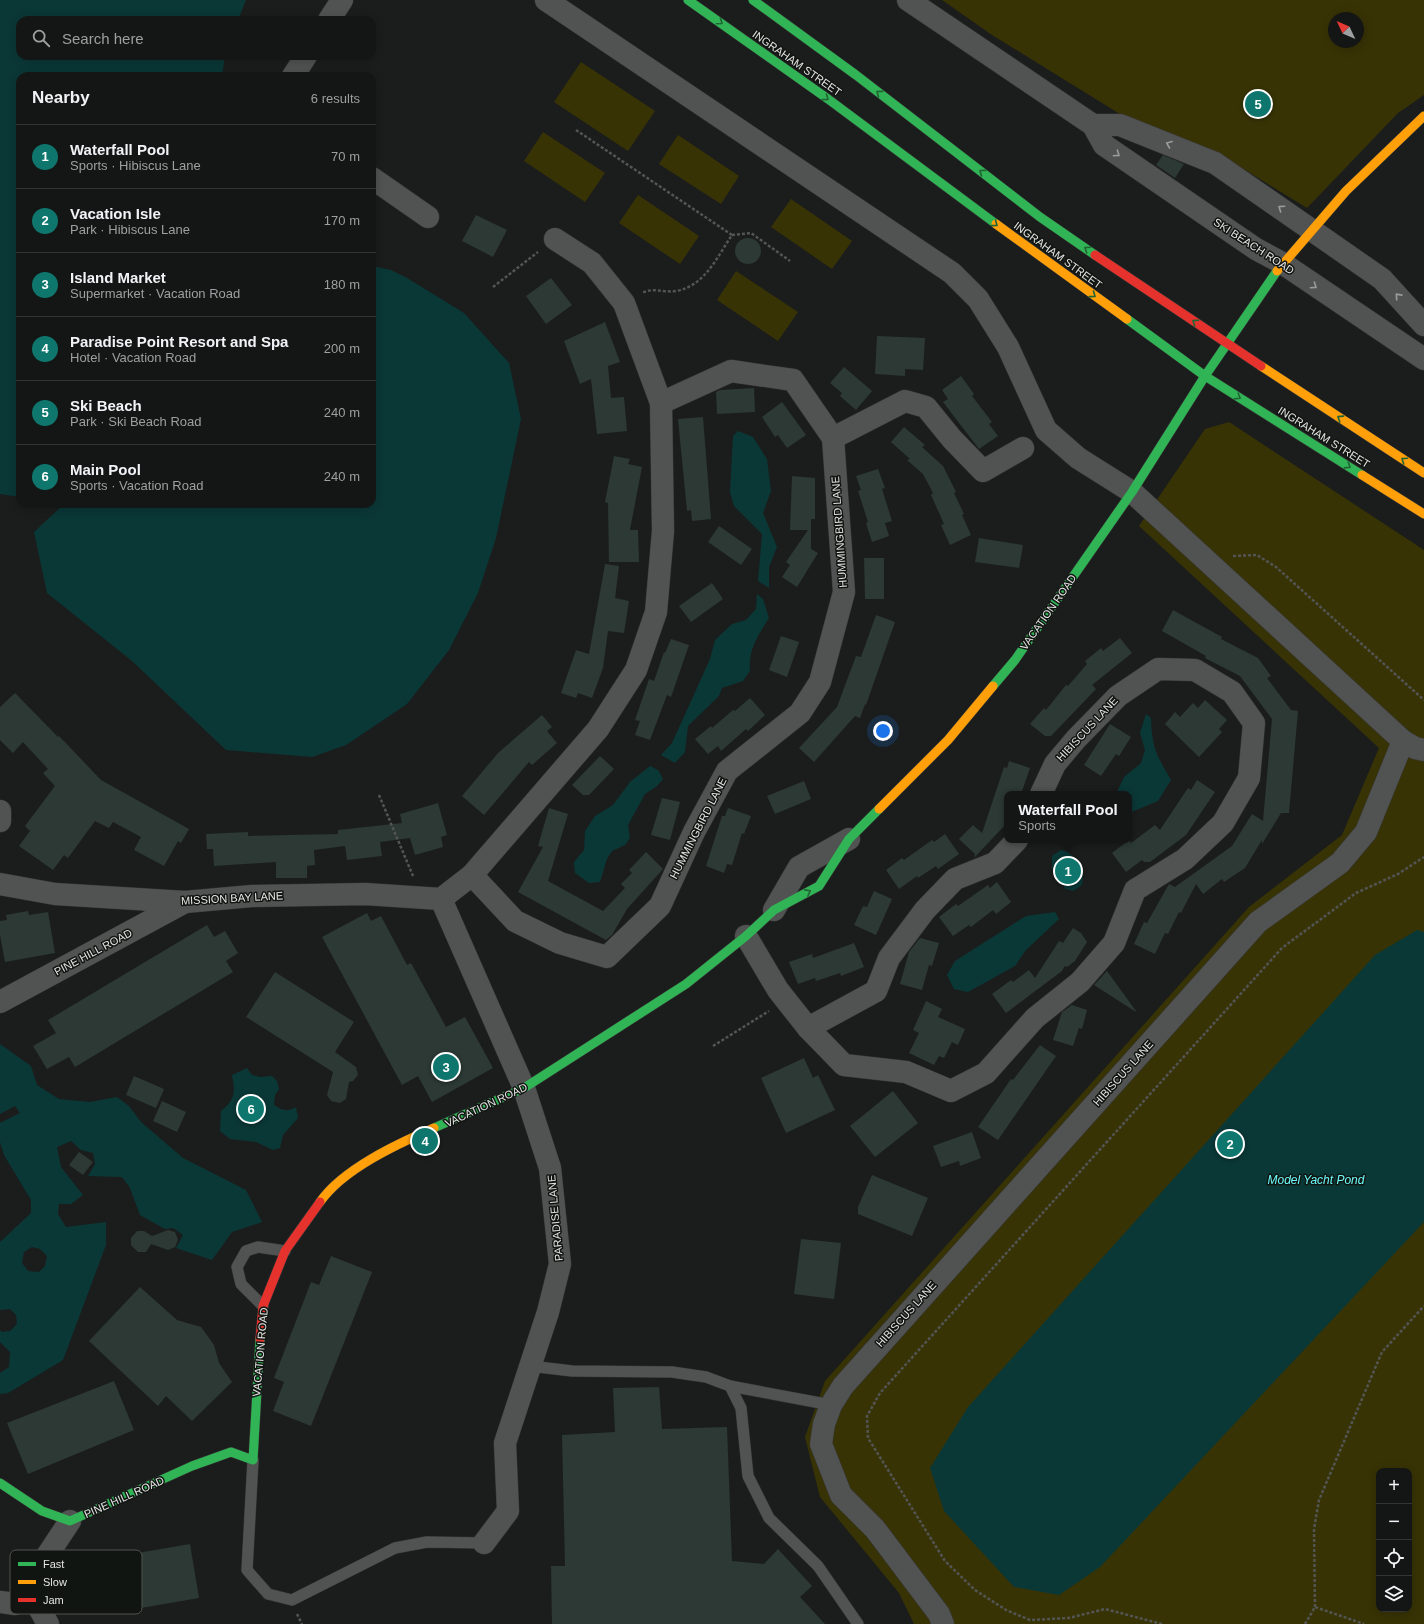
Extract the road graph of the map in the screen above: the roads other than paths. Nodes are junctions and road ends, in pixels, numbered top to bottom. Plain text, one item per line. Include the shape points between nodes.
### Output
1 (342, 0) edge
2 (546, 0) edge
3 (688, 0) edge
4 (753, 0) edge
5 (908, 0) edge
6 (332, 16) edge
7 (304, 60) edge
8 (296, 72) edge
9 (1424, 116) edge
10 (1093, 125) junction
11 (376, 181) edge
12 (428, 217) dead end
13 (1313, 230) junction
14 (555, 239) road end
15 (1282, 264) junction
16 (1424, 325) edge
17 (1227, 344) junction
18 (1424, 359) edge
19 (1205, 376) junction
20 (661, 403) junction
21 (833, 438) junction
22 (1023, 448) dead end
23 (1424, 473) edge
24 (1132, 492) junction
25 (1424, 514) edge
26 (1403, 741) junction
27 (1424, 750) edge
28 (1042, 791) edge
29 (0, 811) edge
30 (0, 821) edge
31 (848, 839) joint
32 (1014, 843) edge
33 (472, 875) junction
34 (0, 884) edge
35 (432, 898) junction
36 (185, 902) junction
37 (774, 910) joint
38 (746, 936) junction
39 (0, 1002) edge
40 (808, 1028) junction
41 (524, 1088) junction
42 (285, 1251) junction
43 (264, 1306) junction
44 (530, 1366) junction
45 (730, 1386) junction
46 (831, 1405) junction
47 (253, 1460) junction
48 (0, 1483) edge
49 (70, 1521) junction
50 (484, 1543) joint
51 (51, 1550) edge
52 (0, 1602) edge
53 (10, 1603) edge
54 (42, 1614) edge
55 (48, 1624) edge
56 (858, 1624) edge
57 (943, 1624) edge

1 - 6 street
2 - 24 street via 952,273 978,299 1008,347 1046,430 1078,458
3 -> 19 street, INGRAHAM STREET via 828,99
17 -> 4 street, INGRAHAM STREET via 1040,217
5 - 10 street
7 - 8 street
9 - 13 street via 1346,191
13 -> 10 street via 1215,163 1120,125
10 -> 15 street, SKI BEACH ROAD via 1104,145
11 - 12 street
13 - 15 street
16 -> 13 street via 1382,279
14 - 20 street via 592,263 624,303
15 - 17 street
15 -> 18 street, SKI BEACH ROAD
17 - 19 street, VACATION ROAD
23 -> 17 street, INGRAHAM STREET
19 - 24 street, VACATION ROAD
19 -> 25 street, INGRAHAM STREET
20 - 21 street via 731,372 793,380
20 - 33 street via 663,531 656,612 636,670 598,729
21 - 22 street via 905,401 926,407 952,440 982,471
21 - 33 street, HUMMINGBIRD LANE via 844,592 820,682 800,713 727,771 694,832 660,906 607,958 560,943 515,921
24 - 26 street
24 - 31 street, VACATION ROAD via 1015,660 948,740
26 - 27 street
26 - 46 street, HIBISCUS LANE via 1366,832 1340,863 1258,922 843,1386
28 - 40 street, HIBISCUS LANE via 1055,764 1076,739 1118,696 1158,669 1195,670 1232,692 1254,723 1249,778 1223,823 1185,859 1135,890 1114,943 1080,982 1035,1018 986,1073 951,1091 906,1072 844,1065
29 - 30 street
31 - 37 street, VACATION ROAD via 800,867
32 - 40 street via 995,862 955,879 925,910 889,958 876,991
33 - 35 street
34 - 36 street, MISSION BAY LANE via 55,894
35 - 36 street, MISSION BAY LANE via 365,894 260,896
35 - 41 street, PARADISE LANE
36 - 39 street, PINE HILL ROAD
37 - 38 street, VACATION ROAD
38 - 40 street, HIBISCUS LANE via 778,990
38 - 41 street, VACATION ROAD via 686,984
41 - 42 street, VACATION ROAD via 387,1150 329,1189
41 - 44 street, PARADISE LANE via 550,1168 560,1264 548,1312
42 - 43 street, VACATION ROAD
42 - 43 lane via 258,1247 246,1251 237,1267 241,1284
43 - 47 street, VACATION ROAD
44 - 45 lane via 572,1371 672,1372 706,1377
44 - 50 street, PARADISE LANE via 505,1443 508,1511
45 - 46 lane
45 - 56 lane via 741,1408 748,1476 769,1518 818,1566
46 - 57 street, HIBISCUS LANE via 824,1424 821,1444 841,1495 875,1530 939,1614
47 - 49 street, PINE HILL ROAD via 232,1452 192,1466
47 - 50 lane via 247,1570 268,1594 292,1600 395,1548 427,1542
48 - 49 street, PINE HILL ROAD via 42,1511
49 - 51 street
52 - 53 street
54 - 55 street

